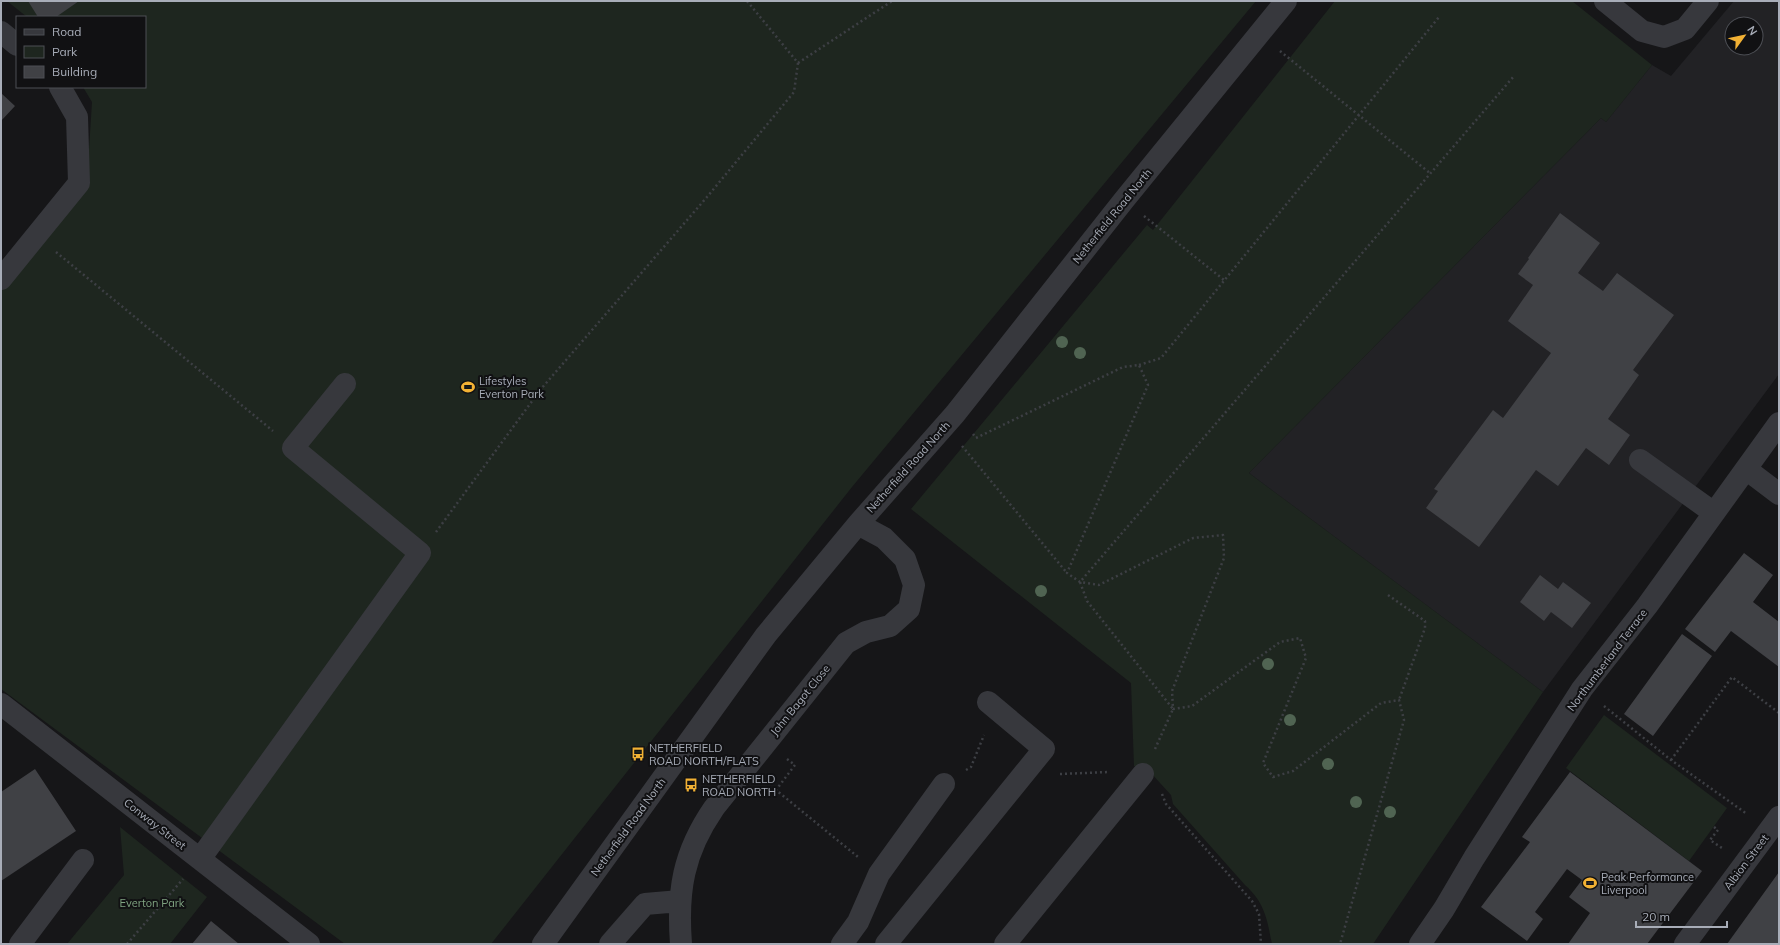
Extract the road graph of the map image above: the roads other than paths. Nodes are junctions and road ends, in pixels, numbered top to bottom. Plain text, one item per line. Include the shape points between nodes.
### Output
1 (1286, 1) edge
2 (1605, 1) edge
3 (1708, 1) edge
4 (1, 32) edge
5 (16, 44) edge
6 (61, 88) edge
7 (1, 279) edge
8 (345, 384) dead end
9 (1779, 423) edge
10 (1640, 460) dead end
11 (1746, 469) junction
12 (1779, 494) edge
13 (1714, 513) junction
14 (858, 524) junction
15 (988, 702) dead end
16 (1, 704) edge
17 (1143, 774) road end
18 (944, 784) road end
19 (1774, 824) edge
20 (200, 859) junction
21 (83, 860) dead end
22 (680, 901) junction
23 (20, 944) edge
24 (309, 944) edge
25 (543, 944) edge
26 (610, 944) edge
27 (681, 944) edge
28 (842, 944) edge
29 (886, 944) edge
30 (1005, 944) edge
31 (1420, 944) edge
32 (1685, 944) edge

1 - 14 street, Netherfield Road North via 950,420
2 - 3 street via 1642,31 1664,37 1685,29
4 - 5 street
6 - 7 street via 77,116 79,183
8 - 20 street via 293,448 420,553
9 - 11 street, Northumberland Terrace
10 - 13 street
11 - 12 street
11 - 13 street, Northumberland Terrace
13 - 31 street, Northumberland Terrace via 1647,606 1582,689
14 - 22 street, John Bagot Close via 884,538 905,560 914,585 908,609 890,626 866,632 846,643 714,808 701,826 687,859
14 - 25 street, Netherfield Road North via 766,635
15 - 29 street via 1044,749
16 - 20 street, Conway Street
17 - 30 street
18 - 28 street via 879,874 858,922
19 - 32 street, Albion Street
20 - 24 street, Conway Street
21 - 23 street
22 - 26 street via 645,904
22 - 27 street, John Bagot Close

